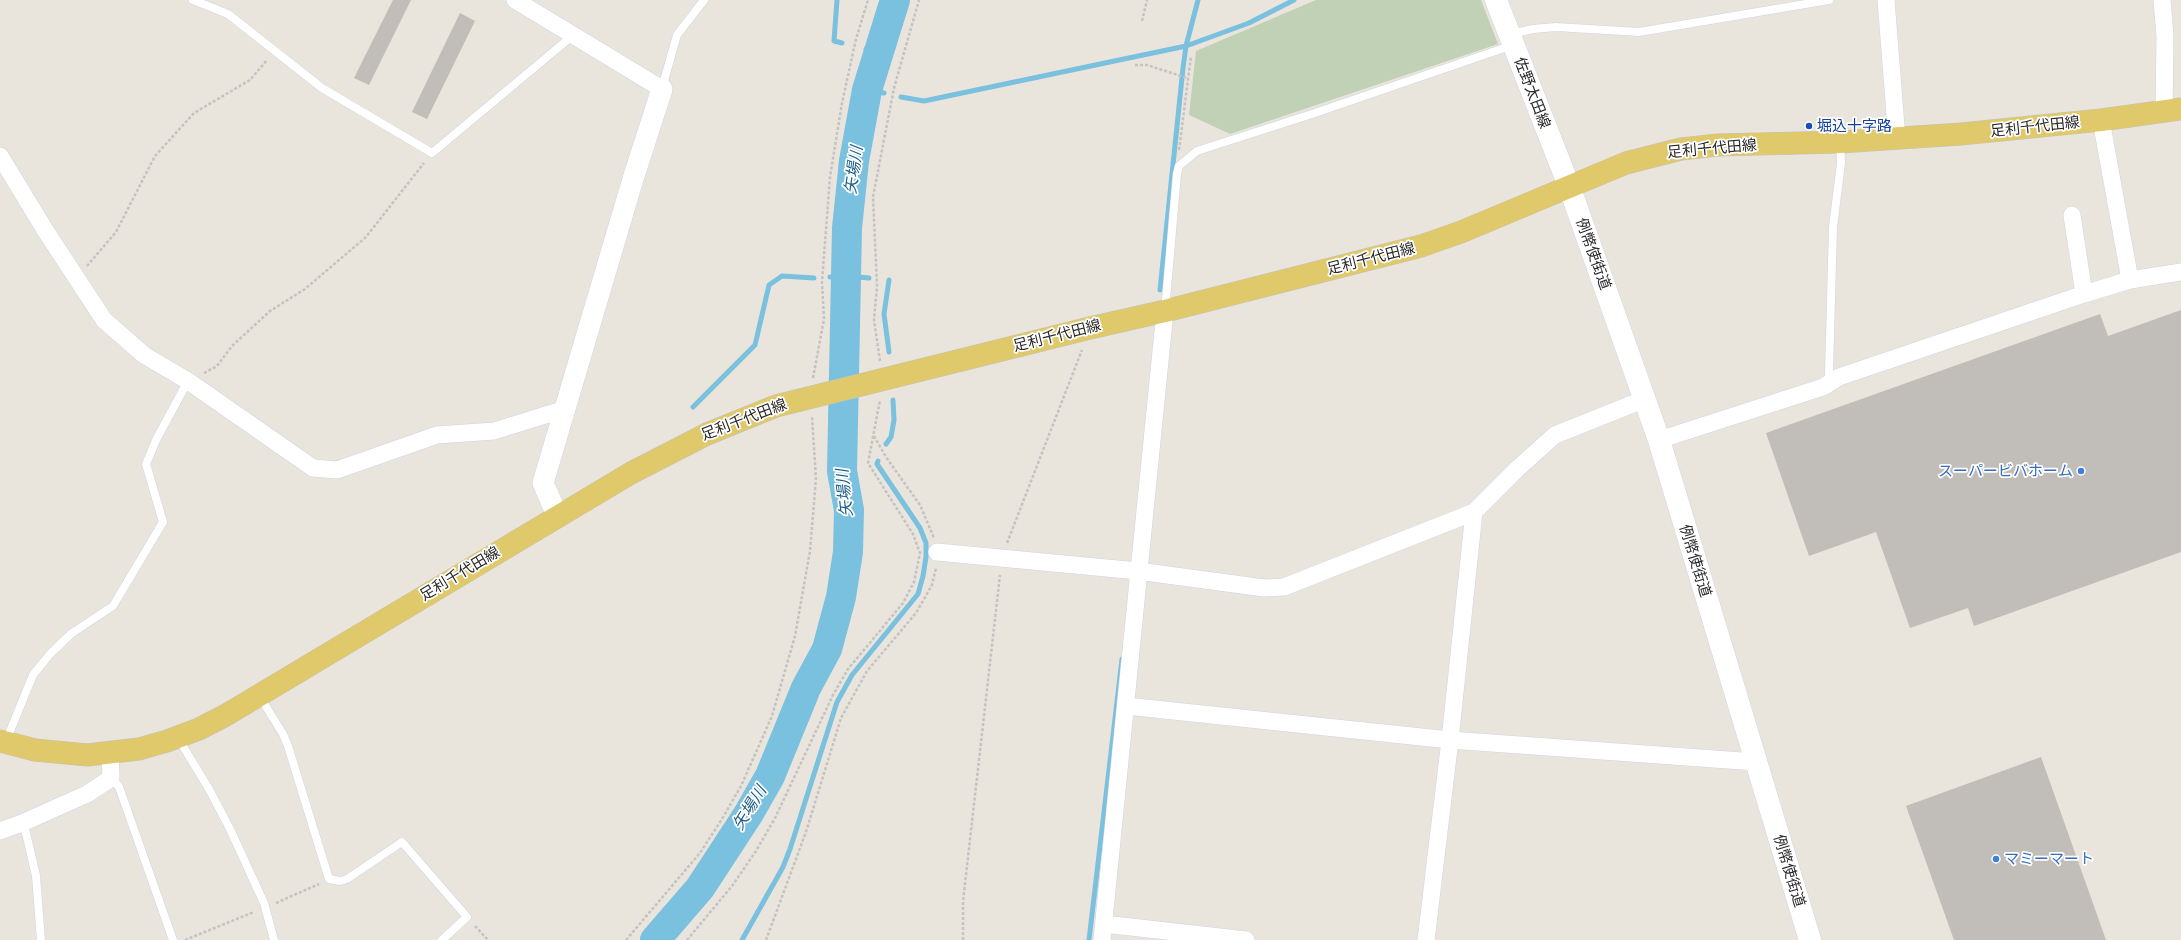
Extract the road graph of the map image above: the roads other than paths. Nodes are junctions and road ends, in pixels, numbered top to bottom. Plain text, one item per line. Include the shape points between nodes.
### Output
1 (193, 0) edge
2 (515, 0) edge
3 (704, 0) edge
4 (1496, 0) edge
5 (1829, 0) edge
6 (1886, 0) edge
7 (2162, 0) edge
8 (571, 34) junction
9 (1511, 39) junction
10 (662, 89) junction
11 (2172, 110) edge
12 (2101, 120) junction
13 (1897, 139) junction
14 (1840, 142) junction
15 (0, 156) edge
16 (1569, 186) junction
17 (2072, 215) dead end
18 (2181, 272) edge
19 (2130, 280) junction
20 (2084, 294) junction
21 (1165, 311) junction
22 (188, 381) junction
23 (1830, 382) junction
24 (1645, 399) junction
25 (565, 409) junction
26 (1659, 440) junction
27 (1474, 512) junction
28 (557, 515) junction
29 (937, 552) road end
30 (1138, 571) junction
31 (258, 695) junction
32 (1126, 706) junction
33 (178, 737) junction
34 (1450, 740) junction
35 (3, 742) edge
36 (110, 753) junction
37 (1756, 762) junction
38 (111, 778) junction
39 (22, 824) junction
40 (0, 830) edge
41 (1103, 932) edge
42 (1807, 938) edge
43 (41, 940) edge
44 (173, 940) edge
45 (274, 940) edge
46 (442, 940) edge
47 (1246, 940) edge
48 (1426, 940) edge

1 - 8 lane via 228,14 322,88 432,153 565,42
2 - 8 street
3 - 10 lane via 677,35
4 - 9 main road, 佐野太田線
5 - 9 lane via 1639,32 1556,27 1533,29
6 - 13 street
7 - 11 street
8 - 10 street
9 - 16 main road, 佐野太田線
9 - 21 lane via 1312,114 1197,151 1180,166 1177,174
10 - 25 street
11 - 12 main road, 足利千代田線
12 - 13 main road, 足利千代田線
12 - 19 street
13 - 14 main road, 足利千代田線
14 - 16 main road, 足利千代田線 via 1718,145 1681,149 1626,163
14 - 23 lane via 1841,163 1833,235
15 - 22 street via 104,320 144,355
16 - 21 main road, 足利千代田線 via 1461,232 1421,246
16 - 24 main road, 例幣使街道
17 - 20 street
18 - 19 street
19 - 20 street
20 - 23 street
21 - 28 main road, 足利千代田線 via 776,406 707,434
21 - 30 street
22 - 25 street via 313,468 331,470 437,435 494,430
22 - 35 lane via 146,464 163,522 113,606 72,633 33,675
23 - 26 street via 1824,387
24 - 26 main road, 例幣使街道
24 - 27 street via 1556,435
25 - 28 street via 543,483
26 - 37 main road, 例幣使街道
27 - 30 street via 1284,587 1243,586
27 - 34 street
28 - 31 main road, 足利千代田線
29 - 30 street
30 - 32 street
31 - 33 main road, 足利千代田線 via 226,715
31 - 46 lane via 288,746 329,879 347,879 402,842 467,917
32 - 34 street
32 - 41 street
33 - 36 main road, 足利千代田線 via 139,749
33 - 45 lane via 230,829 264,902
34 - 37 street
34 - 48 street
35 - 36 main road, 足利千代田線 via 62,754
36 - 38 street
37 - 42 main road, 例幣使街道
38 - 39 street via 87,794
38 - 44 lane via 124,798
39 - 40 street
39 - 43 lane via 36,876
41 - 47 street

